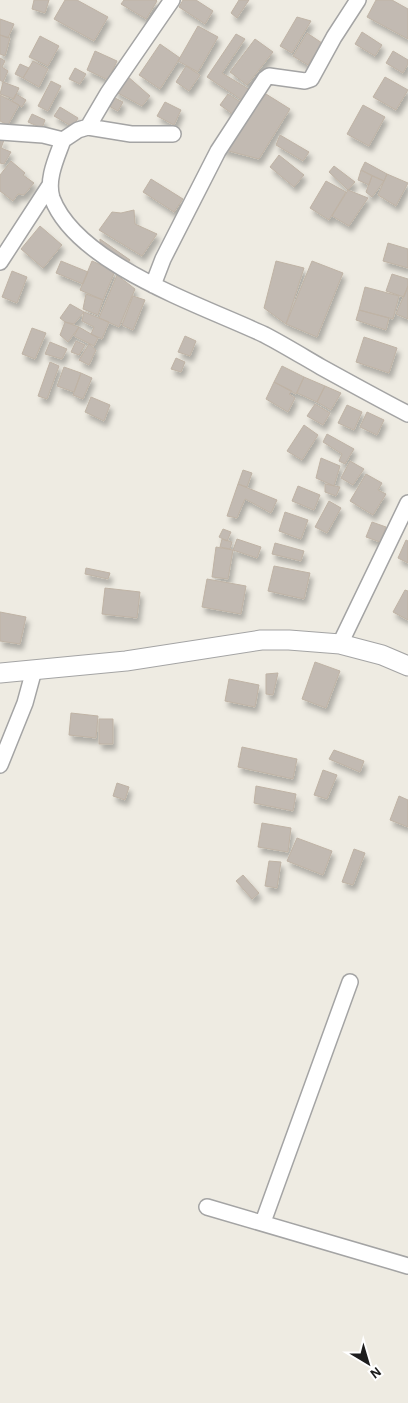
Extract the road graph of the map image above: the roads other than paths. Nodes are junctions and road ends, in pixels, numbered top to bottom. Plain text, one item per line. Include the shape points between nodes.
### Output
1 (172, 0) edge
2 (358, 0) edge
3 (88, 127) junction
4 (0, 132) edge
5 (173, 134) dead end
6 (63, 140) junction
7 (50, 185) junction
8 (0, 262) edge
9 (153, 285) junction
10 (408, 414) edge
11 (408, 503) edge
12 (340, 644) junction
13 (408, 666) edge
14 (34, 670) junction
15 (0, 673) edge
16 (0, 765) edge
17 (350, 982) dead end
18 (207, 1206) dead end
19 (263, 1222) junction
20 (408, 1266) edge

1 - 3 street
2 - 9 street via 311,78 305,81 269,76 265,79 218,151
3 - 5 street via 131,134
3 - 6 street
4 - 6 street
6 - 7 street
7 - 8 street
7 - 9 street via 52,197 67,224 122,269
9 - 10 street via 266,336
11 - 12 street
12 - 13 street
12 - 14 street via 261,640 126,661
14 - 15 street
14 - 16 street via 25,703
17 - 19 street
18 - 19 street
19 - 20 street

